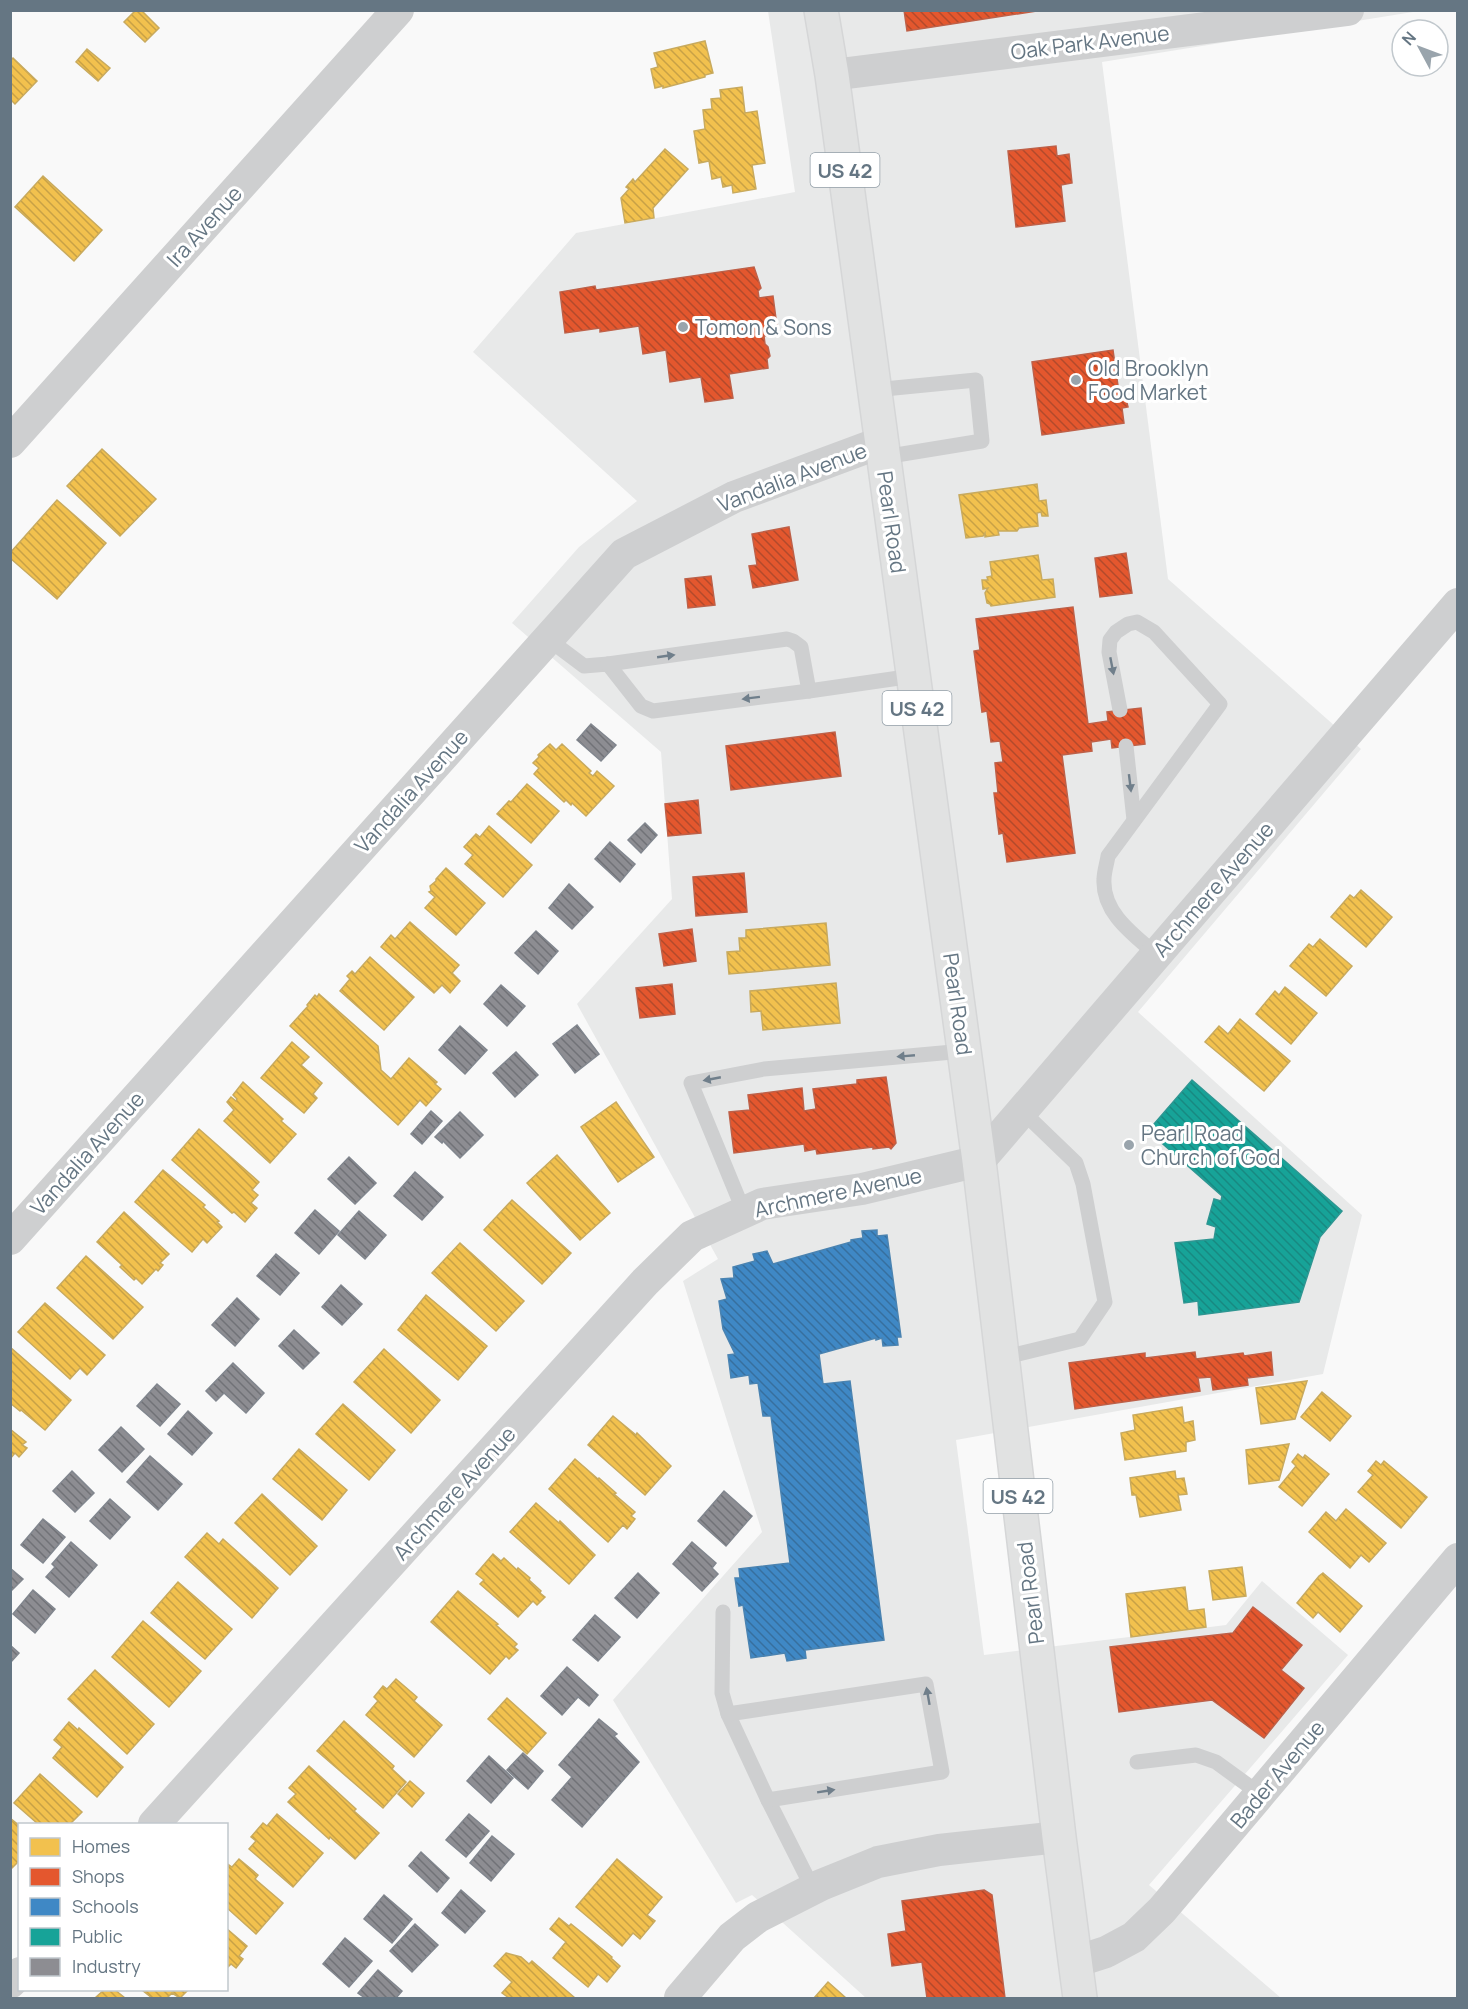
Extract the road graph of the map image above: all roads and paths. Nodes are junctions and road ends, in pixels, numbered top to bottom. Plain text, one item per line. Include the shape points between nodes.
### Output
1 (398, 10) edge
2 (821, 10) edge
3 (1348, 10) edge
4 (832, 75) junction
5 (874, 390) junction
6 (10, 442) edge
7 (883, 450) junction
8 (1458, 604) edge
9 (548, 639) junction
10 (608, 664) junction
11 (913, 676) junction
12 (809, 691) junction
13 (1120, 710) dead end
14 (1126, 746) dead end
15 (1134, 820) junction
16 (1156, 955) junction
17 (964, 1051) junction
18 (1022, 1111) junction
19 (979, 1161) junction
20 (744, 1212) junction
21 (10, 1239) edge
22 (1002, 1358) junction
23 (1458, 1559) edge
24 (723, 1612) dead end
25 (728, 1714) junction
26 (1137, 1762) dead end
27 (1260, 1794) junction
28 (768, 1800) junction
29 (155, 1823) edge
30 (1059, 1837) junction
31 (813, 1889) junction
32 (1075, 1962) junction
33 (680, 1998) edge
34 (1080, 1998) edge

1 - 6 street, Ira Avenue
2 - 4 main road, Pearl Road / US 42
3 - 4 street, Oak Park Avenue
4 - 5 main road, Pearl Road / US 42
5 - 7 main road, Pearl Road / US 42
5 - 7 lane via 976,380 982,441
7 - 9 street, Vandalia Avenue via 734,497 624,554
7 - 11 main road, Pearl Road / US 42
8 - 16 street, Archmere Avenue
9 - 10 lane via 584,666
9 - 21 street, Vandalia Avenue
12 -> 10 lane via 653,711 641,706
10 -> 12 lane via 787,639 801,647
11 - 12 lane
11 - 17 main road, Pearl Road / US 42
15 -> 13 lane via 1220,704 1154,632 1137,622 1128,624 1110,640
14 -> 15 lane
15 - 16 lane via 1108,856 1104,881 1108,904 1115,916
16 - 18 street, Archmere Avenue
17 - 19 main road, Pearl Road / US 42
17 -> 20 lane via 764,1070 691,1083
18 - 19 street, Archmere Avenue
18 - 22 lane via 1076,1163 1105,1302 1080,1339
19 - 20 street, Archmere Avenue via 862,1189 762,1204
19 - 22 main road, Pearl Road / US 42
20 - 29 street, Archmere Avenue via 692,1236 645,1282
22 - 30 main road, Pearl Road / US 42
23 - 27 street, Bader Avenue
24 - 25 lane via 722,1693
25 - 28 lane
28 -> 25 lane via 942,1772 926,1684
26 - 27 lane via 1197,1755 1216,1762
27 - 32 street, Bader Avenue via 1162,1910 1134,1937
28 - 31 lane
30 - 31 street via 939,1850 878,1862
30 - 32 main road, Pearl Road / US 42
31 - 33 street via 758,1917 732,1937
32 - 34 main road, Pearl Road / US 42

